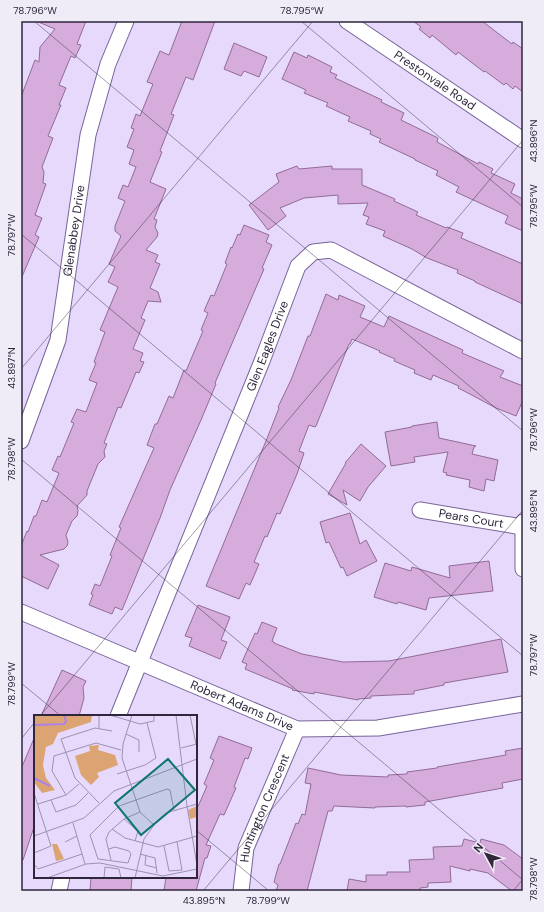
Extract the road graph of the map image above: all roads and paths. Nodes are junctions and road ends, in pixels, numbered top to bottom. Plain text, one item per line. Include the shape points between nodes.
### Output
1 (126, 21) edge
2 (347, 21) edge
3 (523, 140) edge
4 (523, 351) edge
5 (21, 441) edge
6 (420, 510) dead end
7 (523, 525) edge
8 (523, 569) edge
9 (21, 612) edge
10 (141, 662) junction
11 (523, 704) edge
12 (118, 715) edge
13 (297, 729) junction
14 (62, 878) edge
15 (59, 891) edge
16 (241, 891) edge

1 - 5 street, Glenabbey Drive via 108,64 88,135 58,340
2 - 3 street, Prestonvale Road
4 - 10 street, Glen Eagles Drive via 331,250 313,252 298,266
6 - 7 street, Pears Court
7 - 8 street
9 - 10 street, Robert Adams Drive
10 - 12 street
10 - 13 street, Robert Adams Drive
11 - 13 street, Robert Adams Drive via 378,728
13 - 16 street, Huntington Crescent via 246,848
14 - 15 street

